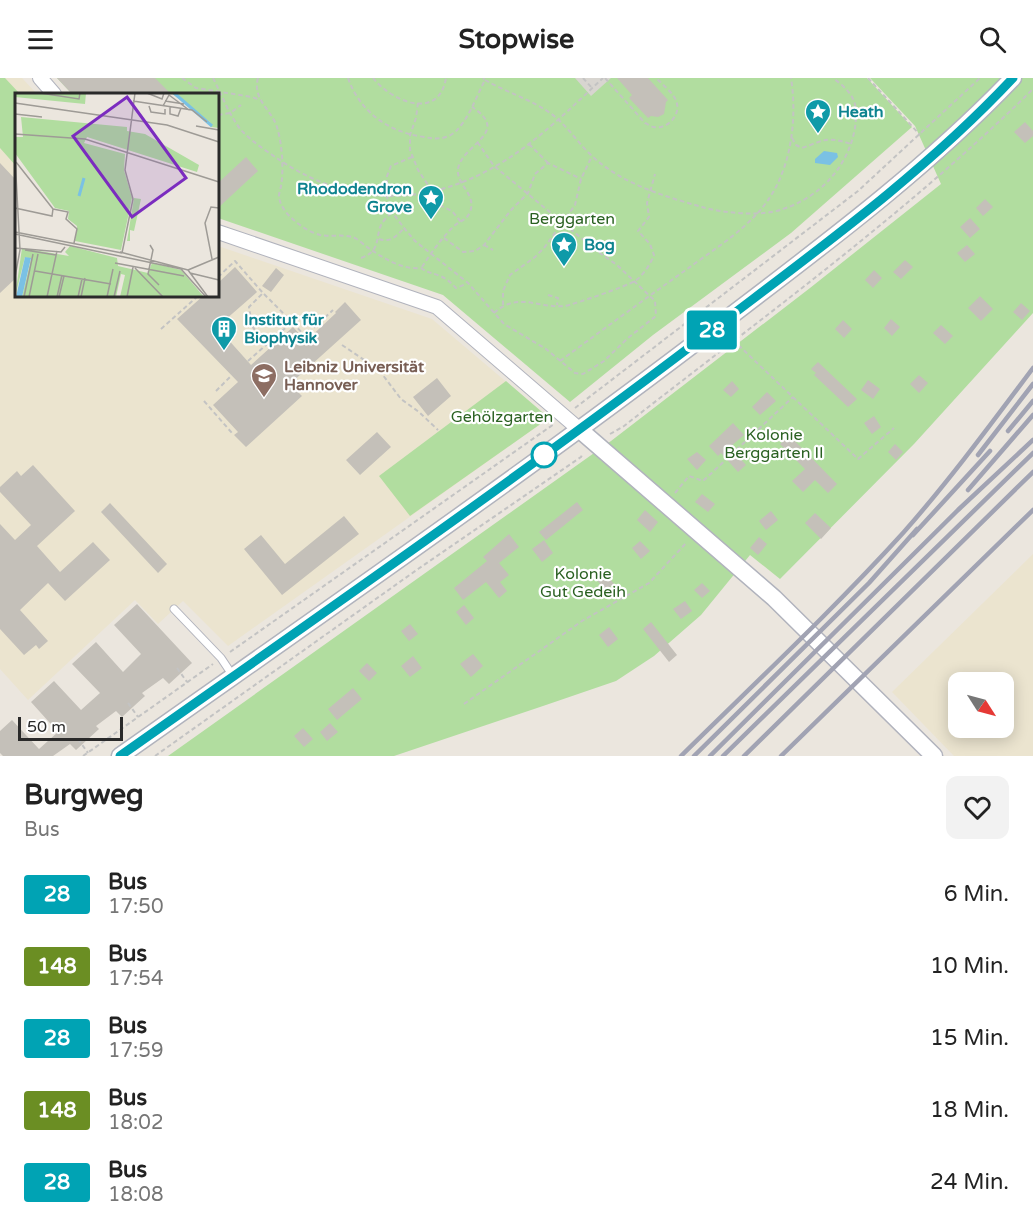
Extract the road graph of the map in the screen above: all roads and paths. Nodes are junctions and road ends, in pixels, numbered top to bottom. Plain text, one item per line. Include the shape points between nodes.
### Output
1 (40, 78) edge
2 (182, 78) edge
3 (213, 78) edge
4 (258, 78) edge
5 (348, 78) edge
6 (373, 78) edge
7 (447, 78) edge
8 (583, 78) edge
9 (604, 78) edge
10 (656, 78) edge
11 (791, 78) edge
12 (833, 78) edge
13 (868, 78) edge
14 (876, 78) edge
15 (980, 78) edge
16 (1013, 78) edge
17 (484, 79) edge
18 (872, 82) junction
19 (592, 88) junction
20 (202, 89) junction
21 (1033, 89) edge
22 (220, 92) junction
23 (53, 93) edge
24 (202, 93) edge
25 (260, 100) junction
26 (418, 103) junction
27 (241, 105) dead end
28 (472, 107) junction
29 (230, 113) junction
30 (219, 115) edge
31 (557, 119) junction
32 (410, 135) junction
33 (920, 135) junction
34 (791, 136) junction
35 (478, 143) junction
36 (529, 144) junction
37 (850, 144) junction
38 (592, 156) junction
39 (412, 157) junction
40 (281, 161) junction
41 (548, 163) junction
42 (494, 166) junction
43 (655, 174) dead end
44 (581, 179) junction
45 (462, 181) junction
46 (432, 191) junction
47 (650, 191) junction
48 (528, 193) junction
49 (387, 197) junction
50 (392, 212) junction
51 (759, 212) junction
52 (461, 222) junction
53 (563, 222) junction
54 (404, 228) junction
55 (219, 232) edge
56 (444, 238) junction
57 (379, 239) junction
58 (484, 245) junction
59 (373, 250) junction
60 (493, 250) dead end
61 (432, 253) junction
62 (361, 258) dead end
63 (421, 268) junction
64 (219, 277) edge
65 (636, 281) junction
66 (468, 283) junction
67 (263, 293) junction
68 (548, 295) dead end
69 (650, 296) junction
70 (197, 297) edge
71 (503, 305) junction
72 (557, 305) junction
73 (333, 310) dead end
74 (494, 313) junction
75 (292, 322) junction
76 (161, 328) dead end
77 (733, 340) junction
78 (266, 345) junction
79 (342, 345) dead end
80 (248, 361) dead end
81 (560, 361) junction
82 (232, 375) dead end
83 (216, 391) dead end
84 (793, 398) junction
85 (204, 401) dead end
86 (564, 416) junction
87 (551, 426) dead end
88 (894, 428) dead end
89 (438, 430) dead end
90 (580, 430) junction
91 (232, 433) dead end
92 (590, 448) junction
93 (672, 495) dead end
94 (697, 531) junction
95 (174, 609) dead end
96 (220, 658) junction
97 (177, 668) dead end
98 (233, 675) junction
99 (187, 682) junction
100 (128, 703) dead end
101 (464, 705) dead end
102 (138, 717) junction
103 (78, 739) dead end
104 (87, 753) junction
105 (83, 756) edge
106 (120, 756) edge
107 (154, 756) edge
108 (934, 756) edge

1 - 23 street
2 - 20 path
3 - 22 path
4 - 25 path
5 - 32 path via 352,92 378,121
6 - 26 path via 385,91 410,104
7 - 26 path via 444,91 436,98 430,103
8 - 19 path
9 - 10 path via 654,128 670,123 678,104
9 - 19 path
11 - 34 path
12 - 37 path via 847,90 855,106 856,124
13 - 18 path
14 - 18 path
15 - 33 path
16 - 90 street via 936,153 872,206
17 - 28 path
17 - 31 path
18 - 33 path
19 - 31 path
20 - 22 path
20 - 24 path
21 - 77 path via 916,197
22 - 25 path
22 - 29 path
25 - 40 path via 274,120
26 - 32 path
27 - 29 path
28 - 32 path via 454,133 435,138
28 - 35 path via 486,121 487,129
29 - 30 path
29 - 40 path via 245,134
31 - 36 path
31 - 38 path
32 - 39 path
33 - 86 path via 858,191
34 - 37 path via 802,148 824,139
34 - 51 path via 783,170
35 - 42 path
35 - 45 path via 459,166
36 - 41 path
36 - 42 path
37 - 51 path via 842,165 809,197 782,210
38 - 44 path
38 - 47 path via 614,173
39 - 46 path
39 - 49 path via 391,166
40 - 49 path via 329,186
40 - 59 path via 279,195 293,218 321,235 352,237
41 - 44 path
41 - 48 path via 535,174
42 - 45 path
42 - 48 path
43 - 47 path
44 - 53 path via 575,205
45 - 46 path
45 - 52 path via 472,202
46 - 49 path
46 - 52 path via 435,203 452,211
47 - 51 path via 704,208
47 - 65 path via 649,217 638,231 654,255
48 - 53 path
48 - 58 path
49 - 50 path
50 - 54 path
50 - 57 path via 381,225
51 - 69 path
52 - 56 path
53 - 65 path
53 - 71 path via 535,257 510,275 503,291
54 - 57 path via 395,237
54 - 61 path
55 - 86 street via 437,307
56 - 58 path via 463,252
56 - 61 path
57 - 59 path
58 - 60 path
59 - 62 path
59 - 63 path via 410,269
61 - 63 path
61 - 66 path
63 - 66 path via 456,288
64 - 67 path via 235,261
65 - 69 path
65 - 72 path via 565,306
66 - 74 path
67 - 75 path
67 - 78 path via 249,307 252,326
68 - 72 path via 558,298
69 - 81 path
69 - 81 path via 655,301 656,316 604,361 583,374 575,373
70 - 76 path
71 - 72 path
71 - 74 path
73 - 75 path via 305,336
74 - 81 path via 504,324
75 - 78 path
77 - 84 path
77 - 92 path
78 - 80 path
79 - 89 path via 379,370 401,399
82 - 83 path
84 - 88 path via 858,459
84 - 93 path via 703,481 689,476
85 - 91 path
86 - 90 street
87 - 96 path
90 - 92 street
90 - 98 street
92 - 94 street
92 - 107 path
94 - 101 path via 649,583 582,621
94 - 108 street via 774,598
95 - 96 lane
96 - 98 lane
96 - 99 path
97 - 99 path
98 - 106 street
99 - 102 path
100 - 102 path
102 - 104 path
103 - 104 path
104 - 105 path

